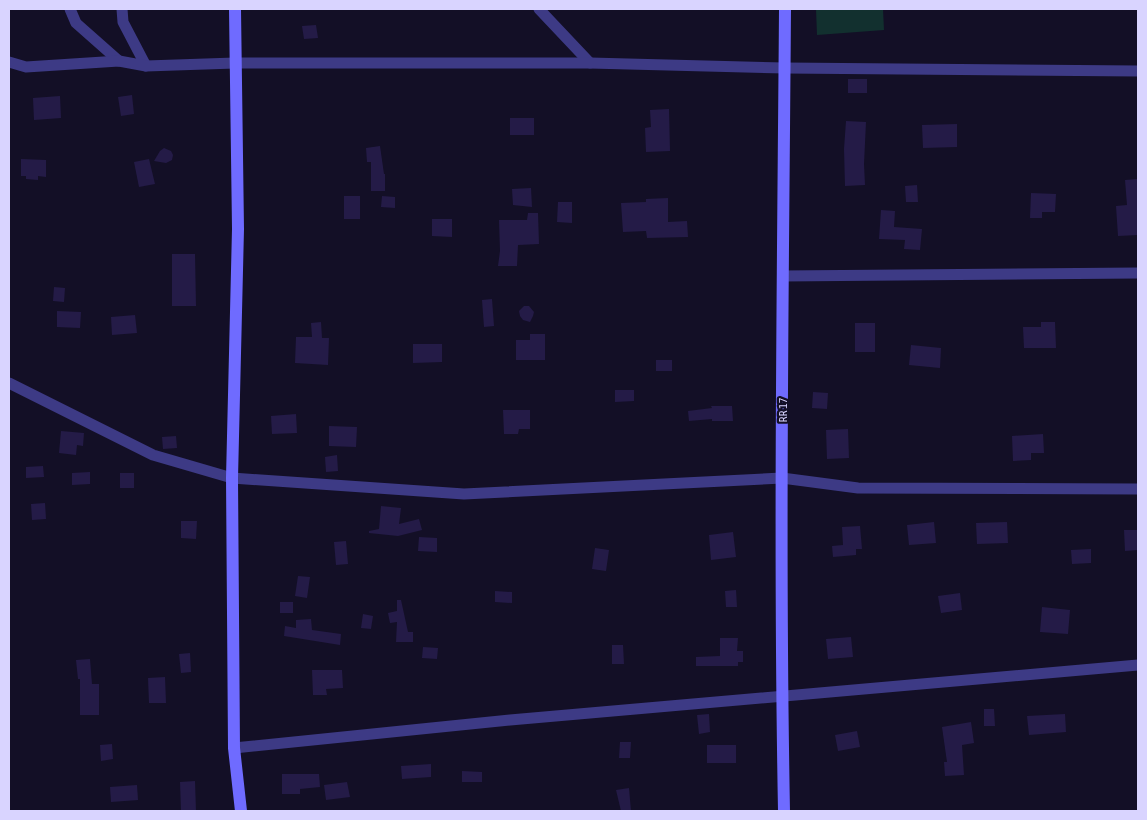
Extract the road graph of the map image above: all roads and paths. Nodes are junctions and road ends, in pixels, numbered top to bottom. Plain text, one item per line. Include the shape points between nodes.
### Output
1 (70, 9) edge
2 (122, 9) edge
3 (235, 9) edge
4 (540, 9) edge
5 (786, 9) edge
6 (119, 61) junction
7 (9, 62) edge
8 (235, 63) junction
9 (590, 63) junction
10 (146, 66) junction
11 (785, 68) junction
12 (1138, 71) edge
13 (1138, 273) edge
14 (782, 276) junction
15 (9, 383) edge
16 (232, 478) junction
17 (782, 478) junction
18 (1138, 489) edge
19 (1138, 665) edge
20 (782, 698) junction
21 (234, 748) junction
22 (241, 811) edge
23 (784, 811) edge

1 - 6 street via 76,23
2 - 10 street via 123,22
3 - 8 main road
4 - 9 street
5 - 11 main road, RR 17 / RR 17
6 - 7 street via 26,67
6 - 10 street
8 - 9 street
8 - 10 street
8 - 16 main road via 238,229
9 - 11 street
11 - 12 street
11 - 14 main road, RR 17 / RR 17
13 - 14 street
14 - 17 main road, RR 17 / RR 17
15 - 16 street via 153,455
16 - 17 street via 464,494
16 - 21 main road
17 - 18 street via 858,488
17 - 20 main road, RR 17 / RR 17
19 - 20 street
20 - 21 street via 510,720
20 - 23 main road, RR 17 / RR 17
21 - 22 main road

